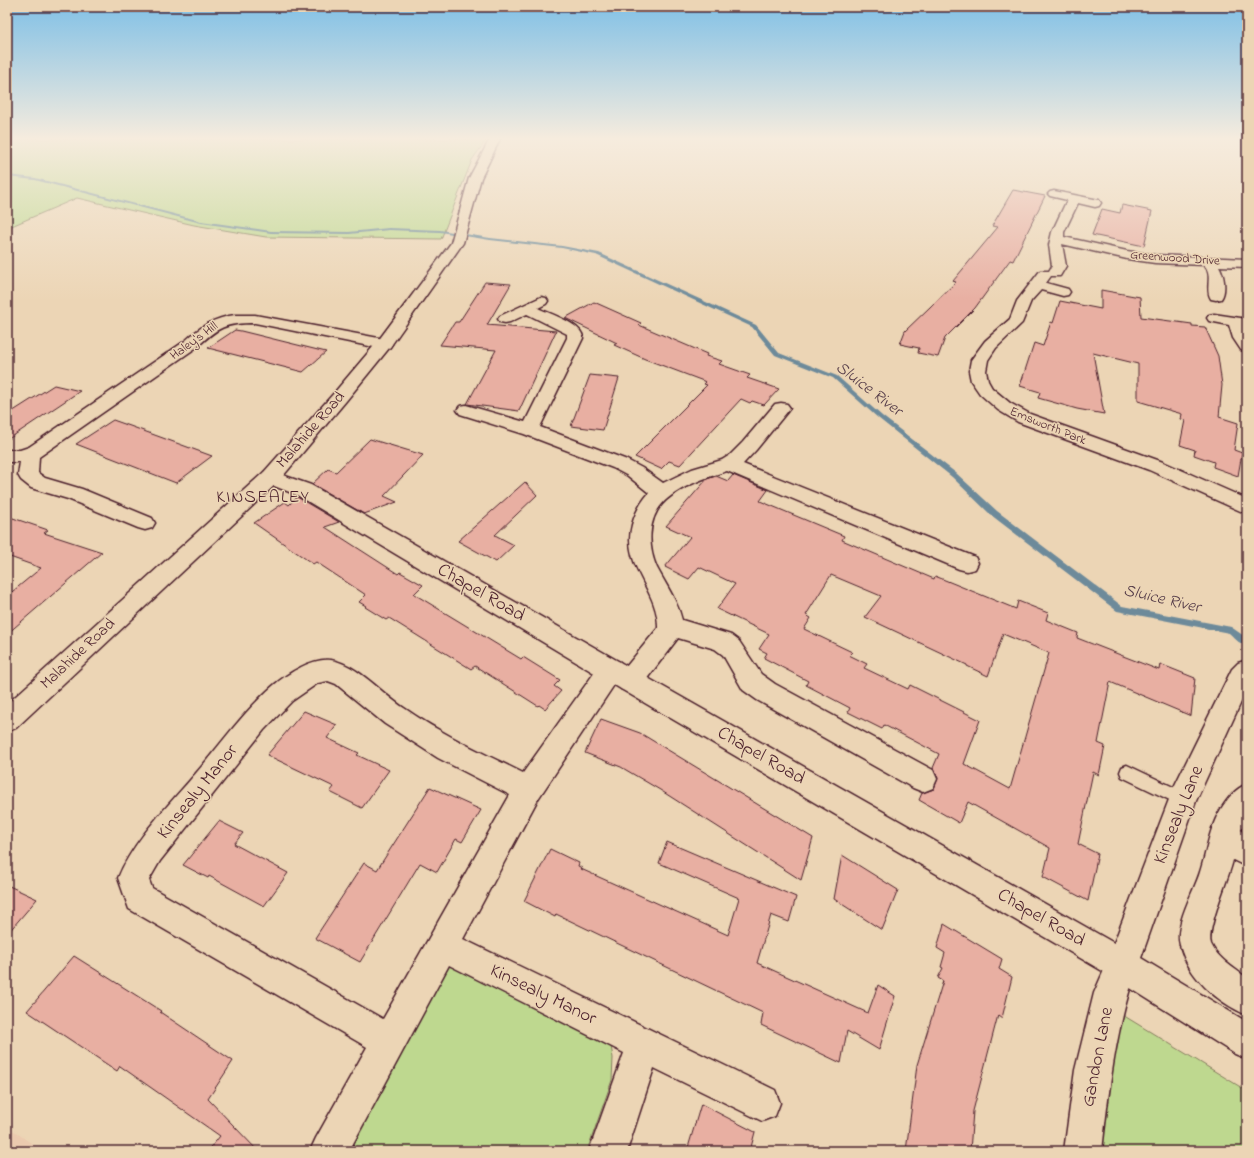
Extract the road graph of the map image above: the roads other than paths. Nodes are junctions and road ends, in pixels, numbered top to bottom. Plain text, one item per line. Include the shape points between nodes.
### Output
1 (471, 193) edge
2 (1054, 194) dead end
3 (1074, 198) junction
4 (1095, 203) dead end
5 (1057, 239) junction
6 (1208, 261) junction
7 (1247, 262) edge
8 (1046, 278) junction
9 (1063, 292) dead end
10 (1216, 296) dead end
11 (542, 300) dead end
12 (528, 308) junction
13 (1214, 318) dead end
14 (505, 319) dead end
15 (1241, 323) edge
16 (384, 344) junction
17 (1247, 347) edge
18 (781, 408) dead end
19 (466, 410) dead end
20 (530, 430) junction
21 (30, 453) junction
22 (7, 456) edge
23 (729, 464) junction
24 (271, 477) junction
25 (663, 493) junction
26 (1247, 507) edge
27 (145, 523) dead end
28 (967, 563) dead end
29 (670, 626) junction
30 (1247, 670) edge
31 (620, 675) junction
32 (7, 720) edge
33 (1127, 772) dead end
34 (923, 779) dead end
35 (528, 790) junction
36 (1247, 798) edge
37 (1183, 799) junction
38 (1236, 844) edge
39 (442, 945) junction
40 (1122, 964) junction
41 (1247, 998) edge
42 (389, 1041) junction
43 (1247, 1042) edge
44 (644, 1045) junction
45 (762, 1104) dead end
46 (329, 1151) edge
47 (608, 1151) edge
48 (1083, 1151) edge

1 - 16 street, Malahide Road via 457,243
2 - 3 street
3 - 4 street
3 - 5 street
5 - 6 street, Greenwood Drive via 1127,255
5 - 8 street via 1055,245 1058,266
6 - 7 street, Greenwood Drive
6 - 10 street via 1216,271
8 - 9 street
8 - 26 street, Emsworth Park via 1026,298 1015,323 983,354 978,365 979,379 989,395 1007,410 1024,418 1156,466
11 - 12 street
12 - 14 street
12 - 20 street via 575,333 575,338
13 - 15 street
15 - 17 street via 1241,338
16 - 21 street, Haley's Hill via 254,319 234,318 220,322 82,420
16 - 24 street, Malahide Road
18 - 23 street via 739,457
19 - 20 street
20 - 25 street via 620,464
21 - 22 street, Haley's Hill
21 - 27 street via 28,475 38,483 75,494
23 - 25 street via 698,474
23 - 28 street
24 - 31 street, Chapel Road via 304,490
24 - 32 street, Malahide Road
25 - 29 street via 656,498 647,513 642,527 640,547 646,570 668,609
29 - 31 street via 670,631
29 - 34 street via 723,642 731,648 752,682 766,692
30 - 37 street, Kinsealy Lane via 1241,676
31 - 35 street
31 - 40 street, Chapel Road
33 - 37 lane
35 - 39 street
35 - 42 street, Kinsealy Manor via 447,749 394,716 345,677 330,670 312,673 283,693 255,722 150,851 133,878 140,898
36 - 38 street via 1229,823
37 - 40 street, Kinsealy Lane
38 - 41 street via 1215,873 1200,913 1195,944 1203,959 1216,974
39 - 42 street
39 - 44 street, Kinsealy Manor
40 - 43 street, Chapel Road
40 - 48 street, Gandon Lane via 1111,993 1093,1070
42 - 46 street
44 - 45 street, Kinsealy Manor
44 - 47 street

